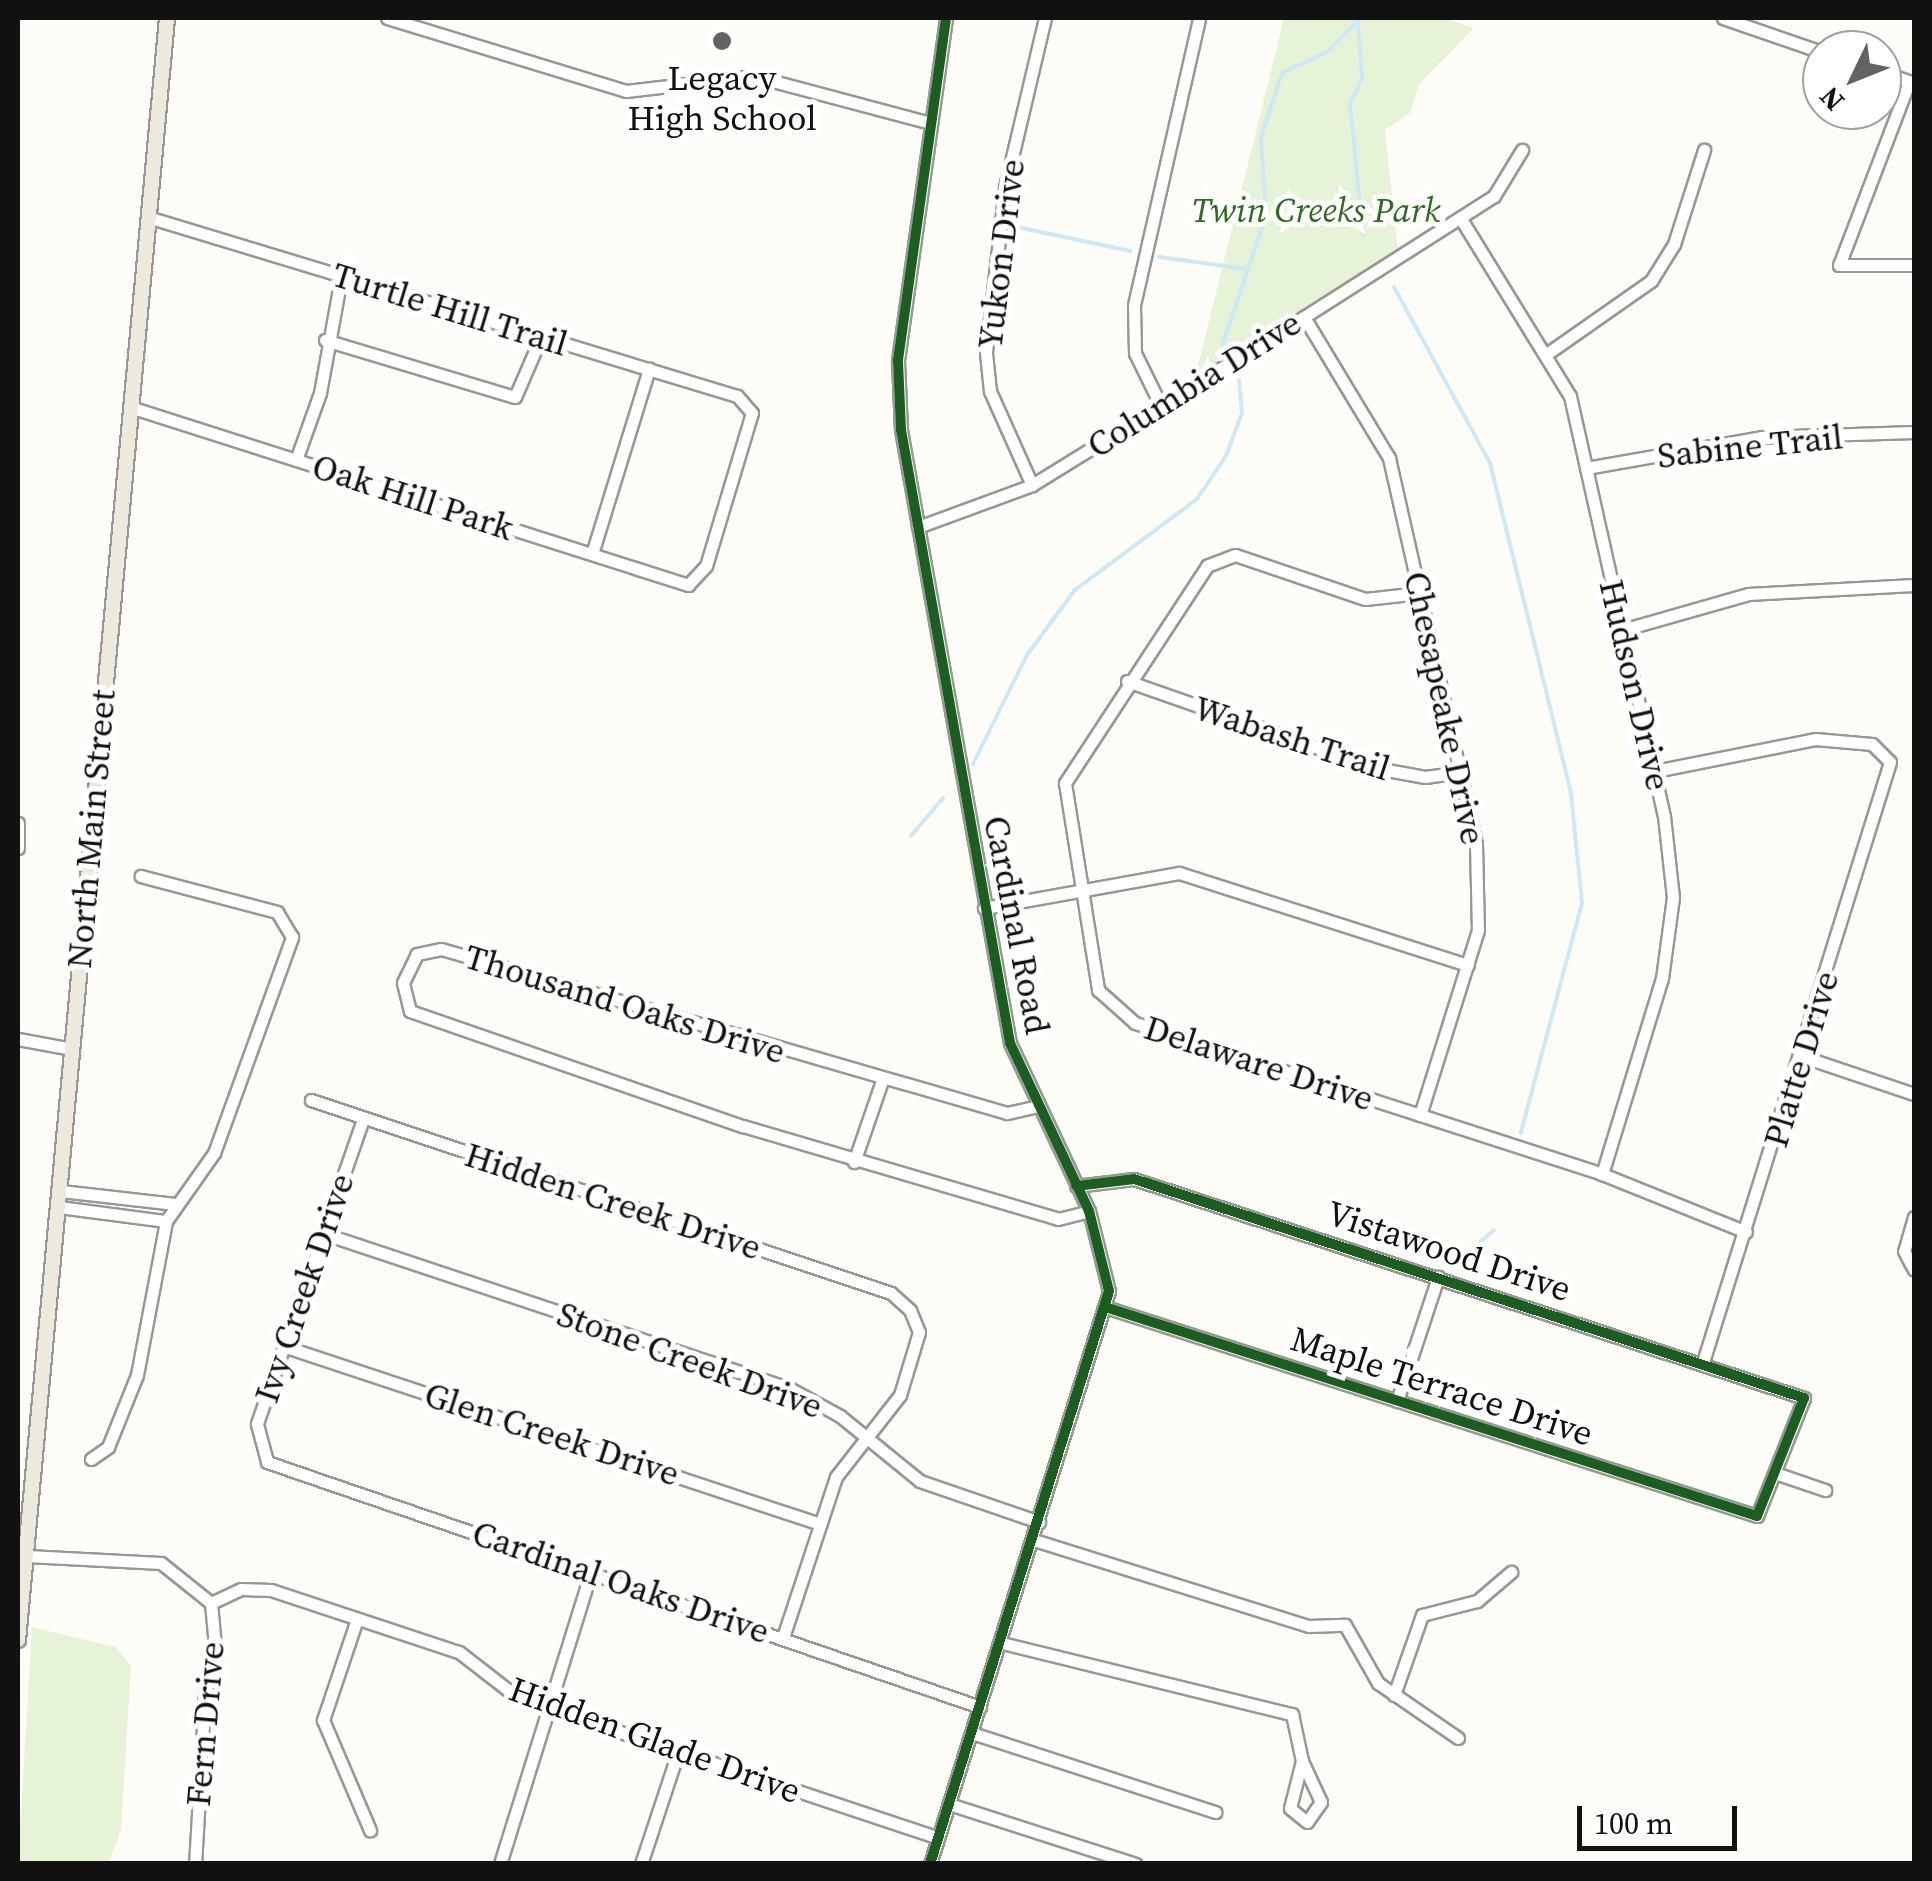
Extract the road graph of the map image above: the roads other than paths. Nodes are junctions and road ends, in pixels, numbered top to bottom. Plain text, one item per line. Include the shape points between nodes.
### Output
1 (167, 18) edge
2 (387, 18) edge
3 (946, 18) edge
4 (1045, 18) edge
5 (1199, 18) edge
6 (1724, 18) edge
7 (1802, 45) edge
8 (1912, 82) edge
9 (927, 122) junction
10 (1522, 150) dead end
11 (1704, 150) dead end
12 (148, 217) junction
13 (1461, 220) junction
14 (1914, 264) edge
15 (341, 277) junction
16 (1304, 318) junction
17 (541, 337) junction
18 (324, 340) junction
19 (1548, 353) junction
20 (650, 370) junction
21 (1160, 404) junction
22 (130, 407) junction
23 (1914, 432) edge
24 (296, 460) junction
25 (1586, 468) junction
26 (1032, 485) junction
27 (918, 527) junction
28 (592, 554) junction
29 (696, 584) joint
30 (1914, 585) edge
31 (1419, 593) junction
32 (1622, 630) junction
33 (1127, 681) junction
34 (1655, 771) junction
35 (1460, 772) junction
36 (18, 823) edge
37 (18, 848) edge
38 (141, 876) dead end
39 (1077, 890) junction
40 (984, 908) junction
41 (1468, 965) junction
42 (18, 1039) edge
43 (72, 1049) junction
44 (1804, 1057) junction
45 (882, 1078) junction
46 (1914, 1094) edge
47 (311, 1100) dead end
48 (1038, 1106) junction
49 (1420, 1116) junction
50 (362, 1120) junction
51 (854, 1162) junction
52 (1602, 1174) junction
53 (1076, 1186) junction
54 (61, 1191) junction
55 (120, 1197) junction
56 (175, 1204) junction
57 (59, 1207) junction
58 (1089, 1211) junction
59 (117, 1214) junction
60 (1914, 1217) edge
61 (166, 1221) junction
62 (1746, 1232) junction
63 (322, 1233) junction
64 (1914, 1270) edge
65 (1438, 1277) junction
66 (1108, 1308) junction
67 (284, 1346) junction
68 (1704, 1362) junction
69 (1398, 1401) junction
70 (867, 1440) junction
71 (263, 1457) joint
72 (91, 1458) dead end
73 (1778, 1474) junction
74 (1825, 1490) dead end
75 (1039, 1522) junction
76 (820, 1524) junction
77 (1034, 1540) junction
78 (26, 1556) junction
79 (591, 1572) junction
80 (1511, 1572) dead end
81 (210, 1603) junction
82 (357, 1619) junction
83 (783, 1637) junction
84 (18, 1640) edge
85 (1002, 1642) junction
86 (1394, 1695) junction
87 (980, 1706) junction
88 (549, 1710) junction
89 (972, 1733) junction
90 (1458, 1738) dead end
91 (678, 1752) junction
92 (1302, 1760) junction
93 (949, 1804) junction
94 (1215, 1812) dead end
95 (370, 1830) dead end
96 (938, 1838) junction
97 (194, 1864) edge
98 (500, 1864) edge
99 (641, 1864) edge
100 (930, 1864) edge
101 (1136, 1864) edge

1 - 12 main road, North Main Street
2 - 9 street via 626,91 754,76
3 - 9 street, Cardinal Road
4 - 26 street, Yukon Drive via 1005,187 986,352 990,391
5 - 21 street via 1134,305 1135,353
6 - 7 street
8 - 14 street via 1839,265
9 - 27 street, Cardinal Road via 896,382
10 - 13 street, Columbia Drive via 1502,188
11 - 19 street via 1666,262
12 - 15 street, Turtle Hill Trail
12 - 22 main road, North Main Street
13 - 16 street, Columbia Drive
13 - 19 street, Hudson Drive
15 - 17 street, Turtle Hill Trail
15 - 18 street
16 - 21 street, Columbia Drive
16 - 31 street, Chesapeake Drive via 1390,458
17 - 18 street via 515,397
17 - 20 street, Turtle Hill Trail
18 - 24 street via 320,393
19 - 25 street, Hudson Drive via 1570,396
20 - 28 street
20 - 29 street, Turtle Hill Trail via 750,405
21 - 26 street, Columbia Drive
22 - 24 street, Oak Hill Park
22 - 43 main road, North Main Street
23 - 25 street, Sabine Trail via 1761,437
24 - 28 street, Oak Hill Park
25 - 32 street, Hudson Drive
26 - 27 street, Columbia Drive
27 - 40 street, Cardinal Road
28 - 29 street, Oak Hill Park
30 - 32 street via 1748,594
31 - 33 street, Delaware Drive via 1365,599 1221,556
31 - 35 street, Chesapeake Drive
32 - 34 street, Hudson Drive
33 - 35 street, Wabash Trail via 1376,768 1425,777
33 - 39 street, Delaware Drive via 1065,783
34 - 44 street, Platte Drive via 1815,739 1888,754
34 - 52 street, Hudson Drive via 1670,857 1669,938
35 - 41 street, Chesapeake Drive via 1483,896
36 - 37 street
38 - 56 street via 277,912 292,937 214,1153
39 - 40 street
39 - 41 street via 1178,873
39 - 49 street, Delaware Drive via 1098,990 1124,1018
40 - 48 street, Cardinal Road via 1010,1043
41 - 49 street, Chesapeake Drive
42 - 43 street
43 - 54 main road, North Main Street
44 - 46 street
44 - 62 street, Platte Drive
45 - 48 street, Thousand Oaks Drive via 1016,1115
45 - 51 street
45 - 51 street, Thousand Oaks Drive via 441,949 408,965 410,1011
47 - 50 street, Hidden Creek Drive
48 - 53 street, Cardinal Road
49 - 52 street, Delaware Drive
50 - 63 street, Ivy Creek Drive
50 - 70 street, Hidden Creek Drive via 891,1293 910,1310 919,1332 900,1395
51 - 58 street, Thousand Oaks Drive via 1058,1219
52 - 62 street, Delaware Drive
53 - 58 street, Cardinal Road
53 - 65 street, Vistawood Drive via 1134,1179
54 - 55 street
54 - 57 main road, North Main Street
55 - 56 street
55 - 59 street
56 - 61 street
57 - 59 street
57 - 78 main road, North Main Street
58 - 66 street, Cardinal Road via 1109,1271
59 - 61 street
60 - 64 street via 1904,1252
61 - 72 street via 137,1375 108,1447
62 - 68 street, Platte Drive
63 - 67 street, Ivy Creek Drive
63 - 70 street, Stone Creek Drive via 789,1388
65 - 68 street, Vistawood Drive
65 - 69 street
66 - 69 street, Maple Terrace Drive
66 - 75 street, Cardinal Road
67 - 71 street, Ivy Creek Drive via 257,1424
67 - 76 street, Glen Creek Drive
68 - 73 street, Vistawood Drive via 1804,1396
69 - 73 street, Maple Terrace Drive via 1760,1515
70 - 75 street, Stone Creek Drive via 920,1481
70 - 76 street via 836,1477
71 - 79 street, Cardinal Oaks Drive
73 - 74 street
75 - 77 street, Cardinal Road
76 - 83 street
77 - 85 street, Cardinal Road
77 - 86 street via 1309,1626 1345,1624 1369,1672
78 - 81 street, Fern Drive via 161,1563
78 - 84 main road, North Main Street
79 - 83 street, Cardinal Oaks Drive
79 - 88 street
80 - 86 street via 1477,1601 1422,1615
81 - 82 street, Hidden Glade Drive via 242,1589 271,1590
81 - 97 street, Fern Drive via 216,1657 205,1692
82 - 88 street, Hidden Glade Drive via 459,1652 518,1698
82 - 95 street via 324,1720
83 - 87 street, Cardinal Oaks Drive
85 - 87 street, Cardinal Road
85 - 92 street via 1292,1714
86 - 90 street
87 - 89 street, Cardinal Road
88 - 91 street, Hidden Glade Drive
88 - 98 street
89 - 93 street, Cardinal Road
89 - 94 street
91 - 96 street, Hidden Glade Drive
91 - 99 street
92 - 92 street via 1322,1802 1307,1822 1290,1808
93 - 96 street, Cardinal Road
93 - 101 street
96 - 100 street, Cardinal Road

